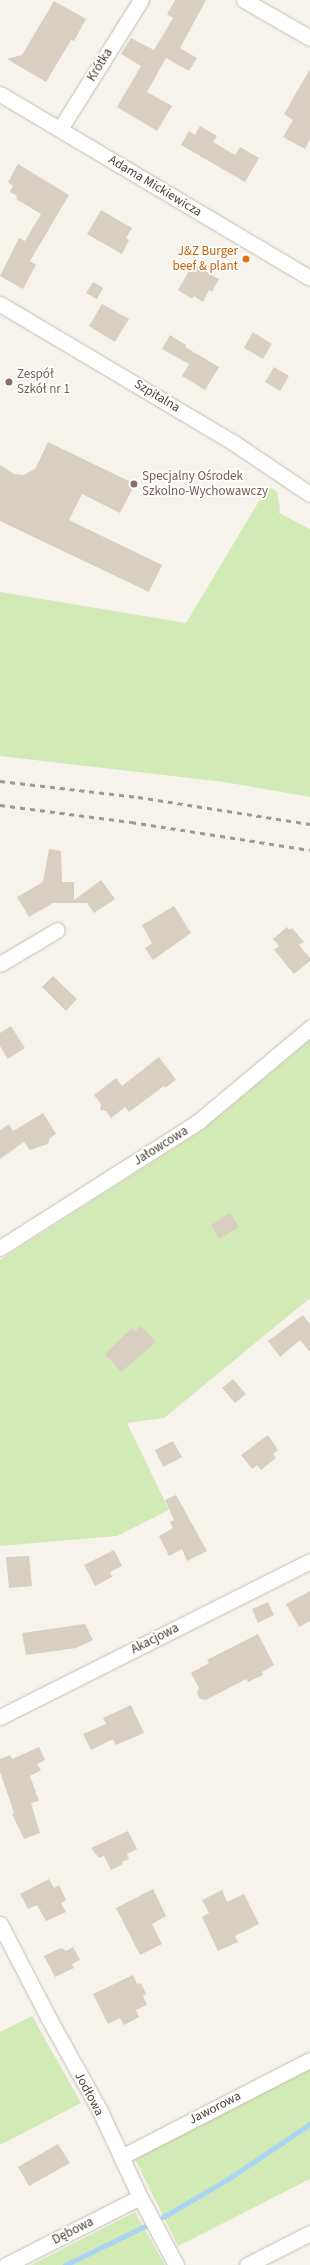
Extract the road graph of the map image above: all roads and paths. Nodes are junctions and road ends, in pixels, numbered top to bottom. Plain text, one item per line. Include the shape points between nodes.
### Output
1 (141, 0) edge
2 (244, 0) edge
3 (310, 38) edge
4 (0, 94) edge
5 (60, 129) junction
6 (310, 278) edge
7 (0, 304) edge
8 (309, 492) edge
9 (57, 930) dead end
10 (0, 964) edge
11 (310, 1028) edge
12 (0, 1248) edge
13 (310, 1561) edge
14 (0, 1717) edge
15 (0, 1924) edge
16 (310, 2060) edge
17 (121, 2157) junction
18 (140, 2197) junction
19 (310, 2233) edge
20 (6, 2265) edge
21 (176, 2265) edge
22 (247, 2265) edge

1 - 5 street, Krótka
2 - 3 street
4 - 5 street, Adama Mickiewicza
5 - 6 street, Adama Mickiewicza
7 - 8 street, Szpitalna via 231,441
9 - 10 street
11 - 12 street, Jałowcowa via 199,1121
13 - 14 street, Akacjowa
15 - 17 street, Jodłowa via 100,2111
16 - 17 street, Jaworowa
17 - 18 street, Jodłowa
18 - 20 street, Dębowa
18 - 21 street, Jodłowa
19 - 22 street

